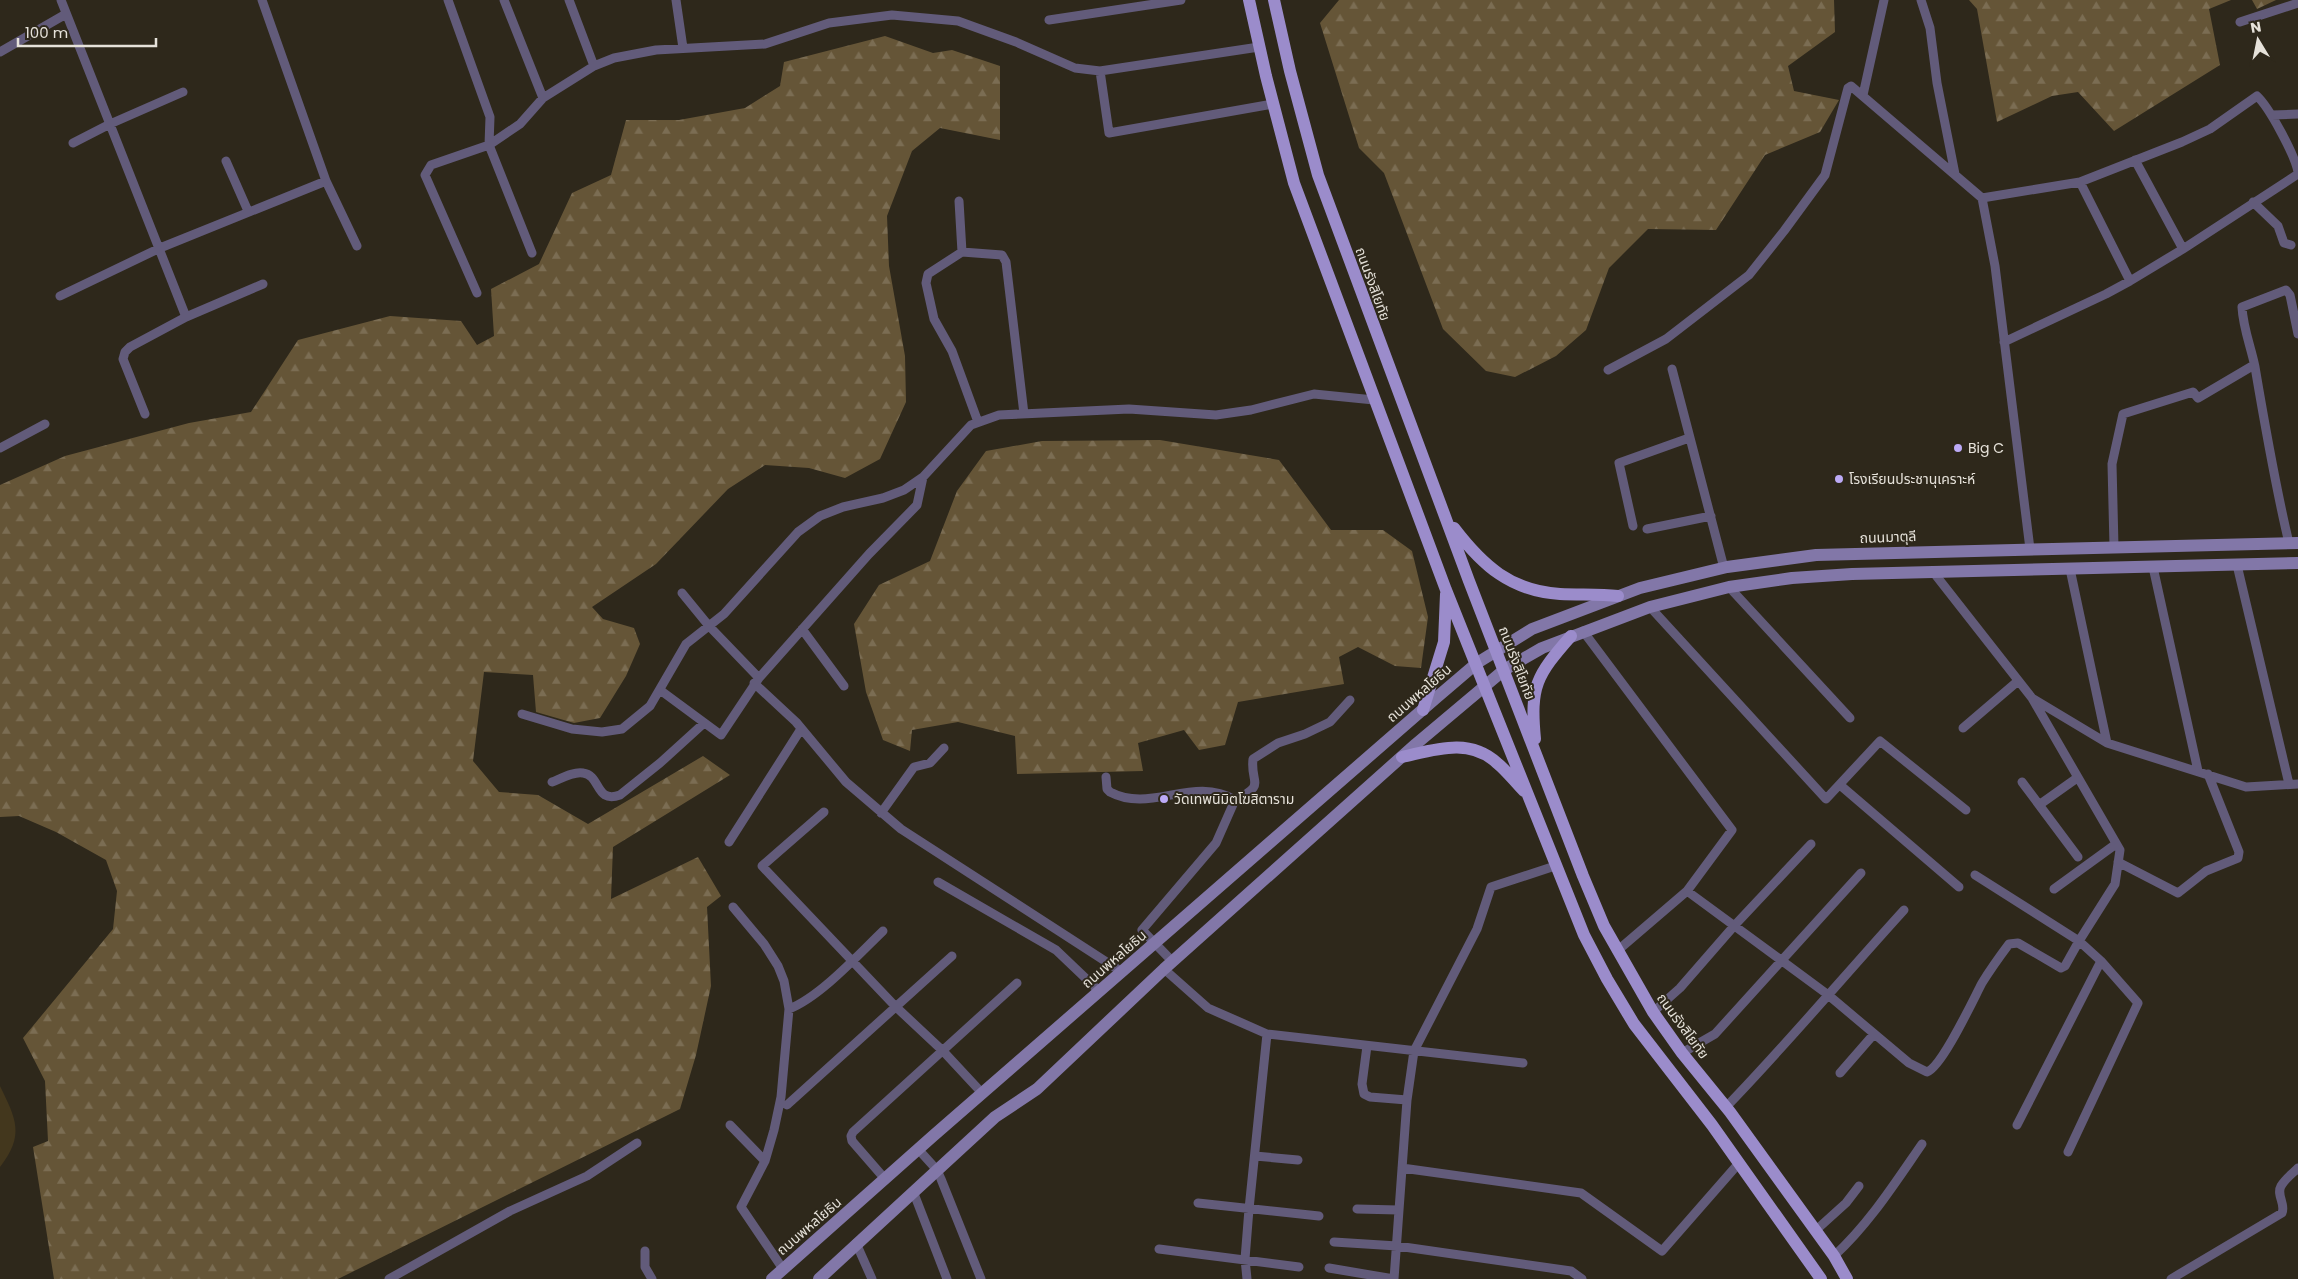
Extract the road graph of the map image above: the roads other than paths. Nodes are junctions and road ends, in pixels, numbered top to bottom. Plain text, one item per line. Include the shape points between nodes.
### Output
1 (61, 0) edge
2 (262, 0) edge
3 (448, 0) edge
4 (504, 0) edge
5 (569, 0) edge
6 (676, 0) edge
7 (1181, 0) edge
8 (1249, 0) edge
9 (1274, 0) edge
10 (1884, 0) edge
11 (1921, 0) edge
12 (2298, 3) edge
13 (66, 14) junction
14 (1049, 20) dead end
15 (2240, 22) dead end
16 (1259, 47) junction
17 (683, 48) junction
18 (0, 52) edge
19 (594, 66) junction
20 (1100, 71) junction
21 (183, 92) dead end
22 (1864, 95) junction
23 (543, 98) junction
24 (1273, 104) junction
25 (2298, 114) edge
26 (2272, 115) junction
27 (110, 124) junction
28 (73, 143) dead end
29 (489, 145) junction
30 (2298, 148) edge
31 (2288, 149) junction
32 (2135, 160) junction
33 (226, 161) dead end
34 (2298, 173) edge
35 (1955, 174) junction
36 (326, 181) junction
37 (2080, 182) junction
38 (1982, 198) junction
39 (959, 201) dead end
40 (2253, 202) junction
41 (248, 211) junction
42 (2291, 245) dead end
43 (357, 246) dead end
44 (160, 248) junction
45 (2183, 249) junction
46 (962, 252) junction
47 (532, 254) dead end
48 (2130, 281) junction
49 (263, 284) dead end
50 (477, 293) dead end
51 (60, 296) dead end
52 (186, 317) junction
53 (2298, 334) edge
54 (2004, 342) junction
55 (2254, 365) junction
56 (1672, 369) dead end
57 (1608, 370) dead end
58 (1374, 400) junction
59 (145, 414) dead end
60 (1024, 414) junction
61 (978, 422) junction
62 (45, 424) dead end
63 (1689, 438) junction
64 (0, 448) edge
65 (923, 478) junction
66 (1444, 516) junction
67 (1711, 516) junction
68 (1633, 526) dead end
69 (1647, 529) dead end
70 (2293, 543) edge
71 (2114, 547) junction
72 (2030, 549) junction
73 (1933, 551) junction
74 (2298, 563) edge
75 (2237, 565) junction
76 (2153, 567) junction
77 (1724, 568) junction
78 (2070, 568) junction
79 (1934, 573) junction
80 (1729, 587) junction
81 (1446, 590) junction
82 (682, 593) dead end
83 (1618, 596) junction
84 (1650, 607) junction
85 (709, 626) junction
86 (802, 629) junction
87 (1577, 634) junction
88 (1496, 650) junction
89 (1477, 664) junction
90 (1504, 670) junction
91 (756, 680) junction
92 (2018, 681) junction
93 (1485, 684) junction
94 (844, 686) dead end
95 (660, 690) junction
96 (2032, 698) junction
97 (1350, 700) dead end
98 (1422, 710) junction
99 (522, 714) dead end
100 (1850, 718) dead end
101 (704, 724) junction
102 (1963, 728) dead end
103 (801, 729) junction
104 (2107, 744) junction
105 (944, 748) dead end
106 (1536, 755) junction
107 (1402, 757) junction
108 (2198, 771) junction
109 (2208, 774) junction
110 (1106, 777) dead end
111 (2077, 778) junction
112 (552, 782) dead end
113 (2022, 782) dead end
114 (2293, 784) edge
115 (1840, 785) junction
116 (1528, 794) junction
117 (1235, 800) junction
118 (2040, 806) junction
119 (1966, 810) dead end
120 (824, 812) dead end
121 (882, 813) junction
122 (729, 842) dead end
123 (1811, 844) dead end
124 (2116, 844) junction
125 (2078, 857) dead end
126 (2118, 862) junction
127 (1555, 866) junction
128 (1861, 873) dead end
129 (1975, 875) dead end
130 (938, 882) dead end
131 (1959, 887) dead end
132 (2054, 889) dead end
133 (1687, 891) junction
134 (733, 907) dead end
135 (1904, 910) dead end
136 (1734, 926) junction
137 (883, 931) dead end
138 (2079, 941) junction
139 (1155, 944) junction
140 (1618, 952) junction
141 (952, 956) dead end
142 (1781, 960) junction
143 (852, 961) junction
144 (2101, 961) junction
145 (1168, 965) junction
146 (1122, 972) junction
147 (1017, 983) dead end
148 (1099, 991) junction
149 (1827, 994) junction
150 (895, 1006) junction
151 (789, 1009) junction
152 (1652, 1012) junction
153 (1266, 1034) junction
154 (1874, 1034) junction
155 (1367, 1046) junction
156 (943, 1051) junction
157 (1414, 1051) junction
158 (1682, 1053) junction
159 (1523, 1063) dead end
160 (1840, 1073) dead end
161 (982, 1093) junction
162 (1407, 1100) junction
163 (787, 1105) dead end
164 (1728, 1109) junction
165 (730, 1124) dead end
166 (1712, 1125) junction
167 (2017, 1125) dead end
168 (637, 1143) dead end
169 (1922, 1144) dead end
170 (918, 1149) junction
171 (2068, 1152) dead end
172 (1255, 1156) junction
173 (1298, 1160) dead end
174 (765, 1161) junction
175 (1739, 1163) junction
176 (1402, 1168) junction
177 (2298, 1168) edge
178 (937, 1170) junction
179 (885, 1179) junction
180 (1860, 1186) dead end
181 (913, 1191) junction
182 (1198, 1203) dead end
183 (1249, 1209) junction
184 (1357, 1209) dead end
185 (1398, 1210) junction
186 (1318, 1216) dead end
187 (1815, 1231) junction
188 (1334, 1242) dead end
189 (856, 1243) junction
190 (1397, 1246) junction
191 (1159, 1249) dead end
192 (645, 1251) dead end
193 (1834, 1256) junction
194 (1245, 1259) junction
195 (1300, 1267) dead end
196 (1330, 1268) dead end
197 (783, 1269) junction
198 (389, 1279) edge
199 (652, 1279) edge
200 (772, 1279) edge
201 (819, 1279) edge
202 (872, 1279) edge
203 (947, 1279) edge
204 (981, 1279) edge
205 (1247, 1279) edge
206 (1394, 1279) edge
207 (1582, 1279) edge
208 (1821, 1279) edge
209 (1847, 1279) edge
210 (2171, 1279) edge

1 - 13 street
2 - 36 street
3 - 29 street via 490,117
4 - 23 street
5 - 19 street
6 - 17 street
7 - 14 street
8 - 16 main road
9 - 66 main road, ถนนรังสิโยทัย via 1318,175
10 - 22 street
11 - 35 street via 1930,28
12 - 15 street
13 - 18 street
13 - 27 street
16 - 20 street
16 - 24 main road
17 - 19 street via 614,58
17 - 20 street via 765,44 829,23 892,15 958,21 1075,68
19 - 23 street
20 - 24 street via 1109,134
21 - 27 street
22 - 35 street
22 - 57 street via 1851,86 1848,88 1825,175 1748,275 1666,339
23 - 29 street via 520,124
24 - 58 main road via 1294,183
25 - 26 street
26 - 31 street
26 - 32 street via 2257,96 2210,129
27 - 28 street
27 - 44 street
29 - 47 street
29 - 50 street via 431,165 425,175
30 - 31 street
31 - 34 street
32 - 37 street
32 - 45 street
33 - 41 street
34 - 40 street
35 - 38 street
36 - 41 street
36 - 43 street
37 - 38 street
37 - 48 street
38 - 54 street via 1995,266
39 - 46 street
40 - 42 street via 2278,226 2284,243
40 - 45 street
41 - 44 street
44 - 51 street
44 - 52 street
45 - 48 street
46 - 60 street via 1002,255 1006,262
46 - 61 street via 928,274 926,283 934,319 952,351
48 - 54 street
49 - 52 street
52 - 59 street via 125,352 123,359
53 - 55 street via 2290,295 2286,290 2242,307
54 - 72 street
55 - 70 street via 2267,444
55 - 71 street via 2198,398 2193,392 2123,414 2112,464
56 - 63 street
58 - 60 street via 1314,394 1216,416 1129,409
58 - 81 main road
60 - 61 street via 1000,415
61 - 65 street via 971,425
62 - 64 street
63 - 67 street
63 - 68 street via 1619,463
65 - 85 street via 883,498 820,516 798,532 724,614
65 - 86 street via 917,505
66 - 83 main road via 1471,550 1489,568 1509,581 1560,594
66 - 88 main road, ถนนรังสิโยทัย
67 - 69 street
67 - 77 street
70 - 71 main road, ถนนมาตุลี
71 - 72 main road, ถนนมาตุลี
72 - 73 main road, ถนนมาตุลี
73 - 77 main road, ถนนมาตุลี via 1816,555
73 - 79 main road
74 - 75 main road
75 - 76 main road
75 - 114 street
76 - 78 main road
76 - 108 street
77 - 83 main road, ถนนมาตุลี
78 - 79 main road
78 - 104 street
79 - 80 main road via 1792,578
79 - 92 street
80 - 84 main road
80 - 100 street
81 - 89 main road
81 - 98 main road via 1444,642
82 - 85 street
83 - 88 main road, ถนนมาตุลี via 1532,629
84 - 87 main road
84 - 115 street via 1826,799
85 - 91 street
85 - 95 street via 686,644
86 - 91 street
86 - 94 street
87 - 90 main road via 1542,648
87 - 106 main road via 1554,655 1537,681 1533,720
87 - 133 street via 1732,830
88 - 89 main road, ถนนพหลโยธิน
88 - 90 main road, ถนนรังสิโยทัย
89 - 93 main road
89 - 98 main road, ถนนพหลโยธิน
90 - 93 main road
90 - 106 main road, ถนนรังสิโยทัย
91 - 101 street via 721,735
91 - 103 street
92 - 96 street
92 - 102 street
93 - 107 main road
93 - 116 main road
95 - 99 street via 650,706 622,729 602,732 572,729
95 - 101 street
96 - 104 street
96 - 111 street
97 - 117 street via 1330,722 1278,742 1252,759 1256,779 1254,788
98 - 139 main road, ถนนพหลโยธิน
101 - 112 street via 620,795 604,795 584,773
103 - 121 street via 846,782
103 - 122 street
104 - 108 street
105 - 121 street via 930,763 914,767
106 - 140 main road, ถนนรังสิโยทัย via 1583,876
107 - 116 main road via 1463,746 1497,762
107 - 145 main road
108 - 109 street
109 - 114 street via 2246,787
109 - 126 street via 2239,852 2238,858 2206,871 2178,893
110 - 117 street via 1110,792 1135,799 1203,790 1225,794
111 - 118 street
111 - 124 street
113 - 118 street
115 - 119 street via 1880,741
115 - 131 street
116 - 127 main road
117 - 139 street via 1216,843 1142,930
118 - 125 street
120 - 143 street via 762,866
121 - 146 street via 901,829
123 - 136 street
124 - 126 street via 2120,850
124 - 132 street
126 - 138 street via 2115,884
127 - 157 street via 1491,887 1477,929
127 - 166 main road via 1584,935 1634,1024
128 - 142 street
129 - 138 street
130 - 148 street via 1056,950
133 - 136 street
133 - 140 street
134 - 151 street via 778,966
135 - 149 street
136 - 142 street
136 - 152 street via 1680,988
137 - 143 street
138 - 144 street
138 - 154 street via 2061,968 2018,943 2009,944 1982,982 1943,1054 1930,1071 1909,1063
139 - 145 street
139 - 146 main road, ถนนพหลโยธิน
140 - 152 main road, ถนนรังสิโยทัย
141 - 150 street
142 - 149 street
142 - 158 street via 1715,1034
143 - 150 street
143 - 151 street via 801,1004
144 - 167 street
144 - 171 street via 2138,1003
145 - 153 street via 1208,1008
145 - 178 main road via 1037,1089 995,1117
146 - 148 main road, ถนนพหลโยธิน
147 - 156 street
148 - 161 main road, ถนนพหลโยธิน
149 - 154 street
149 - 164 street
150 - 156 street
150 - 163 street
151 - 174 street via 781,1097
152 - 158 main road, ถนนรังสิโยทัย
153 - 155 street
153 - 172 street
154 - 160 street
155 - 157 street
155 - 162 street via 1362,1084 1364,1094
156 - 161 street
156 - 179 street via 851,1136 858,1150
157 - 159 street
157 - 162 street
158 - 164 main road, ถนนรังสิโยทัย
161 - 170 main road, ถนนพหลโยธิน
162 - 176 street
164 - 166 main road
164 - 187 main road, ถนนรังสิโยทัย
165 - 174 street
166 - 175 main road
168 - 198 street via 587,1176 510,1210
169 - 193 street via 1875,1212
170 - 178 street
170 - 179 main road, ถนนพหลโยธิน
172 - 173 street
172 - 183 street
174 - 197 street via 741,1208
175 - 176 street via 1662,1251 1581,1193
175 - 208 main road
176 - 185 street
177 - 210 street via 2280,1188 2282,1213
178 - 181 main road
178 - 204 street
179 - 197 main road, ถนนพหลโยธิน
180 - 187 street
181 - 189 main road
181 - 203 street
182 - 183 street
183 - 186 street
183 - 194 street
184 - 185 street
185 - 190 street
187 - 193 main road, ถนนรังสิโยทัย
188 - 190 street
189 - 201 main road
189 - 202 street
190 - 206 street
190 - 207 street via 1571,1271
191 - 194 street
192 - 199 street via 645,1267
193 - 209 main road, ถนนรังสิโยทัย
194 - 195 street
194 - 205 street
196 - 206 street
197 - 200 main road, ถนนพหลโยธิน

